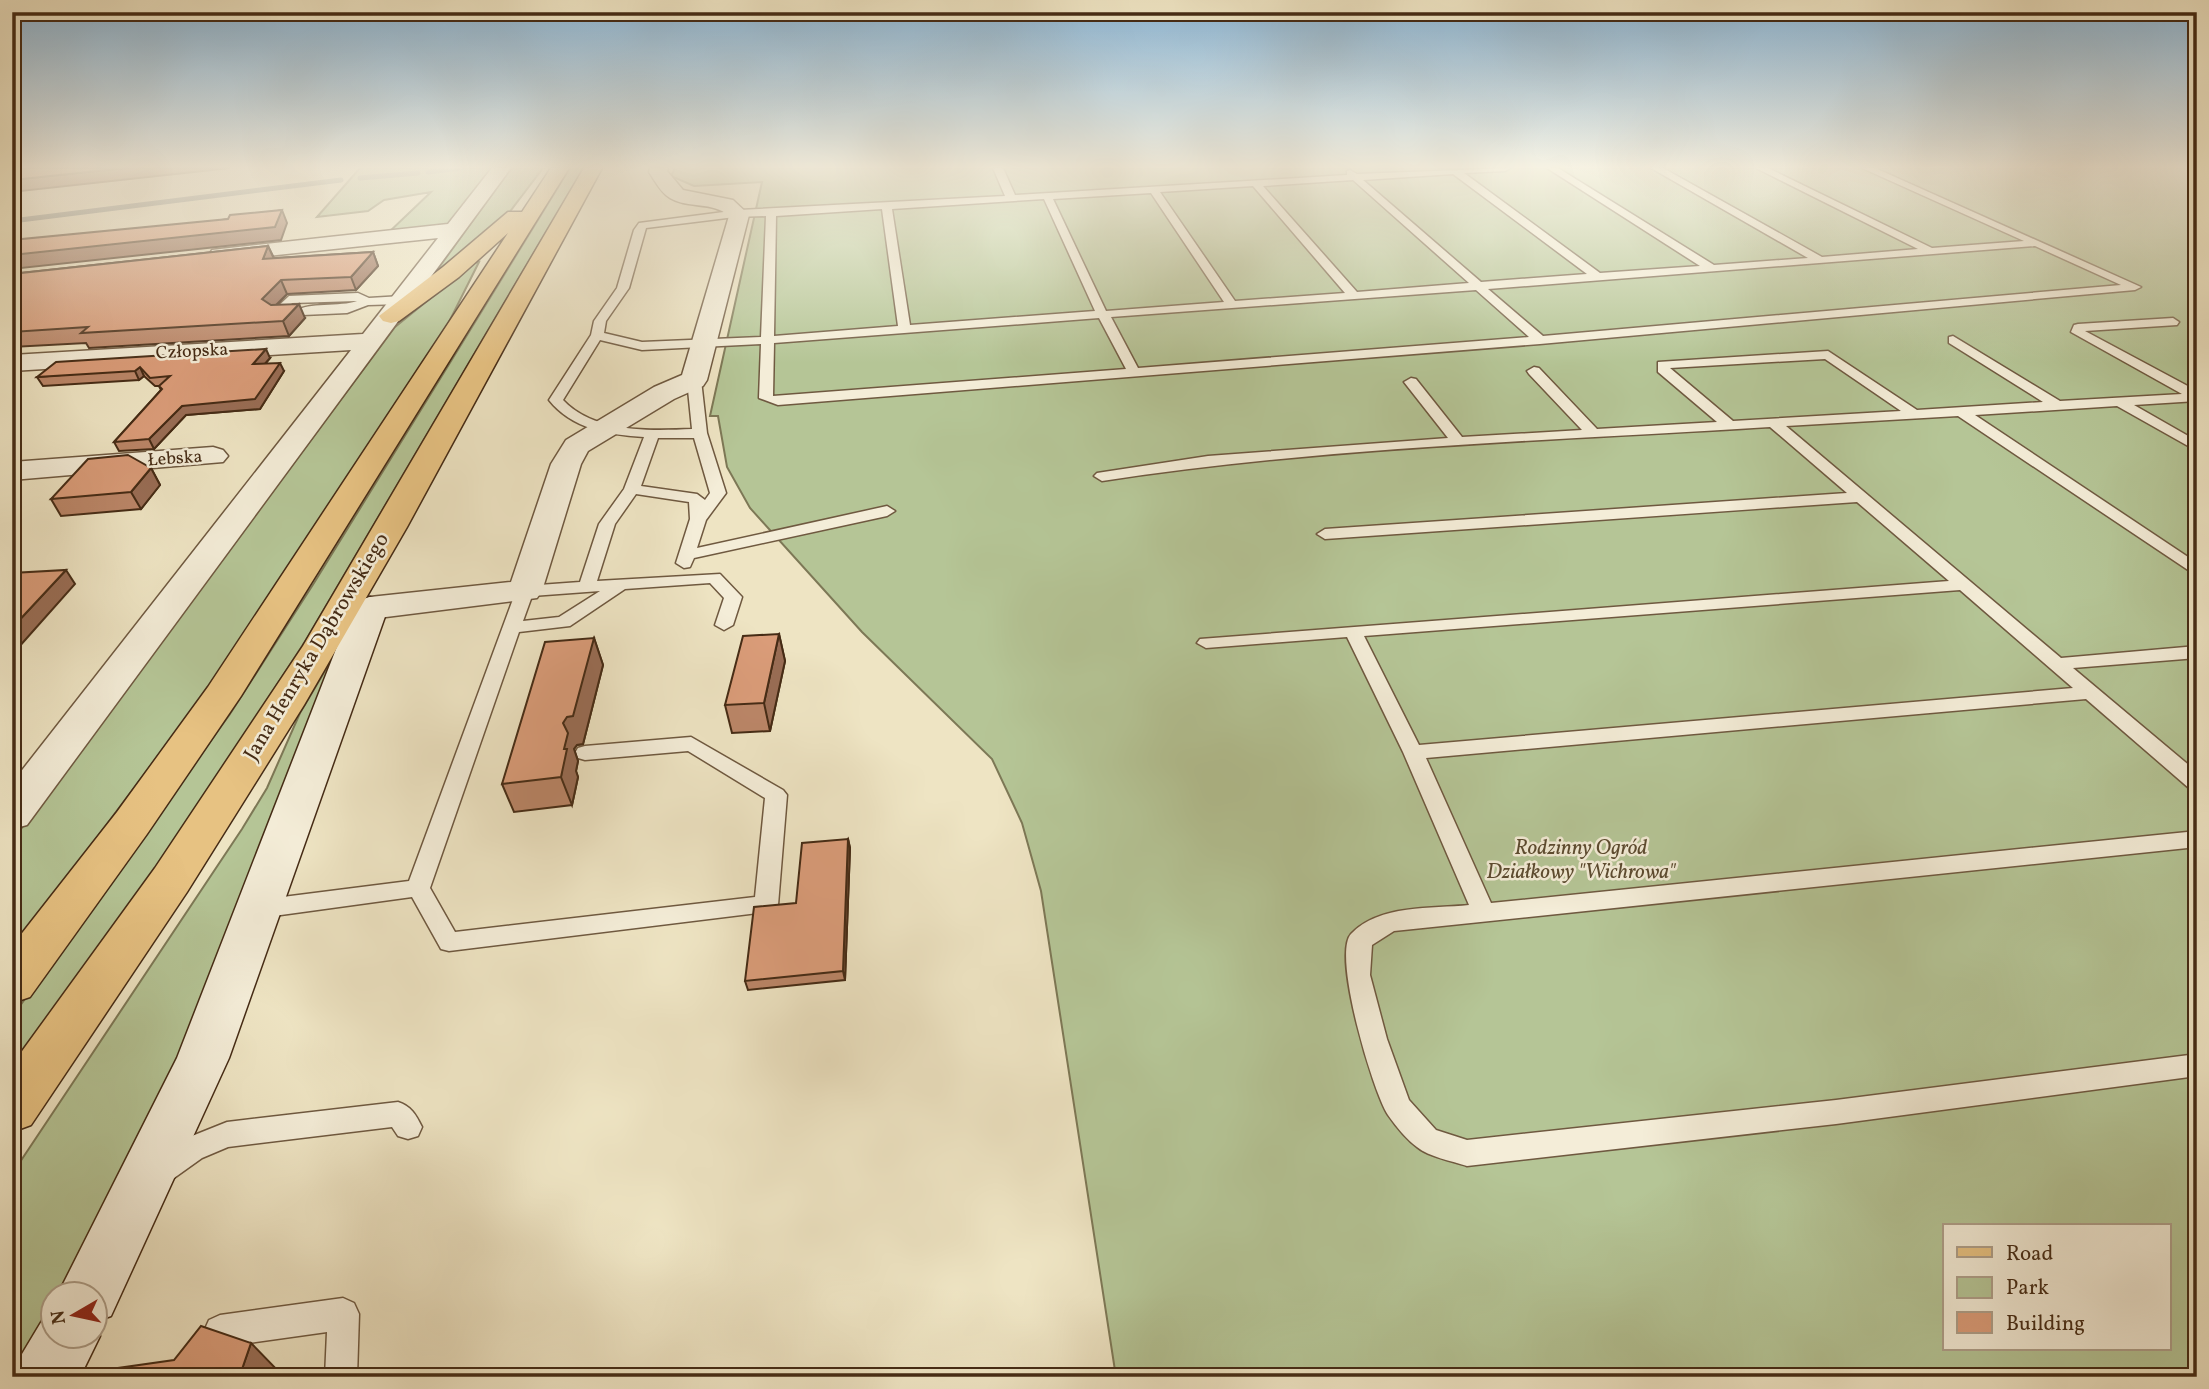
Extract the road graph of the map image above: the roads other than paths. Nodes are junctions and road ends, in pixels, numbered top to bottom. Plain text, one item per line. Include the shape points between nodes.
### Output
1 (429, 233) edge
2 (453, 233) edge
3 (494, 233) edge
4 (518, 233) edge
5 (556, 233) edge
6 (638, 233) edge
7 (734, 233) edge
8 (770, 233) edge
9 (891, 233) edge
10 (1064, 233) edge
11 (1183, 233) edge
12 (1299, 233) edge
13 (1417, 233) edge
14 (1539, 233) edge
15 (1655, 233) edge
16 (1772, 233) edge
17 (1891, 233) edge
18 (2014, 233) edge
19 (2037, 243) junction
20 (1930, 252) junction
21 (195, 258) edge
22 (1820, 260) junction
23 (1713, 269) junction
24 (1600, 278) junction
25 (1479, 287) junction
26 (1355, 297) junction
27 (310, 305) dead end
28 (1233, 306) junction
29 (397, 308) junction
30 (1103, 316) junction
31 (2173, 322) dead end
32 (905, 330) junction
33 (597, 335) junction
34 (769, 340) junction
35 (1540, 340) junction
36 (1953, 340) dead end
37 (372, 341) junction
38 (704, 344) junction
39 (12, 363) edge
40 (1534, 371) dead end
41 (1134, 373) junction
42 (694, 380) junction
43 (1411, 382) dead end
44 (2197, 397) edge
45 (2118, 401) junction
46 (2057, 405) junction
47 (1960, 411) junction
48 (1913, 413) junction
49 (1773, 422) junction
50 (1729, 425) junction
51 (608, 426) junction
52 (700, 433) junction
53 (1593, 433) junction
54 (652, 436) junction
55 (1457, 440) junction
56 (2197, 447) edge
57 (213, 456) dead end
58 (12, 471) edge
59 (1102, 476) dead end
60 (413, 484) junction
61 (632, 489) junction
62 (1861, 497) junction
63 (887, 512) dead end
64 (698, 519) junction
65 (1325, 534) dead end
66 (687, 555) junction
67 (2197, 572) edge
68 (678, 580) junction
69 (622, 584) junction
70 (1964, 585) junction
71 (587, 587) junction
72 (525, 591) junction
73 (370, 608) junction
74 (724, 625) dead end
75 (512, 627) junction
76 (1353, 631) junction
77 (1206, 643) dead end
78 (2197, 652) edge
79 (2056, 664) junction
80 (2091, 693) junction
81 (1413, 752) junction
82 (585, 753) dead end
83 (2197, 784) edge
84 (12, 814) edge
85 (2197, 839) edge
86 (418, 888) junction
87 (260, 909) junction
88 (1483, 911) junction
89 (12, 983) edge
90 (2197, 1065) edge
91 (12, 1108) edge
92 (408, 1127) dead end
93 (144, 1185) junction
94 (96, 1280) edge
95 (220, 1331) edge
96 (60, 1350) edge
97 (45, 1377) edge
98 (341, 1377) edge

1 - 21 street
2 - 29 street
3 - 29 main road via 452,272
4 - 89 main road via 222,696
5 - 60 main road, Jana Henryka Dąbrowskiego
6 - 33 lane via 623,288 600,321
7 - 38 street
8 - 34 lane
9 - 32 lane
10 - 30 lane
11 - 28 lane
12 - 26 lane
13 - 25 lane
14 - 24 lane
15 - 23 lane
16 - 22 lane
17 - 20 lane
18 - 19 lane
19 - 20 lane
19 - 35 lane via 2135,287
20 - 22 lane
22 - 23 lane
23 - 24 lane
24 - 25 lane
25 - 26 lane
25 - 35 lane
26 - 28 lane
27 - 29 lane via 347,309 366,302
28 - 30 lane
29 - 37 street
30 - 32 lane
30 - 41 lane
31 - 44 lane via 2078,328 2077,332
32 - 34 lane
33 - 38 lane via 642,346
33 - 51 lane via 556,400 573,418
34 - 38 lane
34 - 41 lane via 766,398 778,401
35 - 41 lane
36 - 46 lane
37 - 39 street, Człopska
37 - 84 street
38 - 42 street
40 - 53 lane
42 - 51 street
42 - 52 lane
43 - 55 lane
44 - 45 lane
45 - 46 lane
45 - 56 lane
46 - 47 lane
47 - 48 lane
47 - 67 lane
48 - 49 lane
48 - 50 lane via 1828,355 1663,365
49 - 50 lane
49 - 62 lane
50 - 53 lane
51 - 54 lane
51 - 72 street via 576,446 566,464
52 - 54 lane
52 - 64 lane via 719,493
53 - 55 lane
54 - 61 lane
55 - 59 lane via 1208,460
57 - 58 street, Łebska
60 - 73 main road via 405,538
60 - 91 main road, Jana Henryka Dąbrowskiego via 321,645 224,800
61 - 64 lane via 697,499
61 - 71 lane via 607,523
62 - 65 lane
62 - 70 lane
63 - 66 lane
64 - 66 lane
66 - 68 lane
68 - 69 lane
68 - 74 lane via 714,578 733,597
69 - 71 lane
69 - 75 lane via 564,622
70 - 76 lane
70 - 79 lane
71 - 72 lane
72 - 73 street
72 - 75 lane
73 - 87 street
75 - 86 lane
76 - 77 lane
76 - 81 lane
78 - 79 lane
79 - 80 lane
80 - 81 lane
80 - 83 lane
81 - 88 lane
82 - 86 lane via 691,744 776,795 766,905 449,942
85 - 88 lane
86 - 87 lane
87 - 93 street via 192,1083
88 - 90 lane via 1389,922 1360,941 1358,975 1398,1107 1427,1139 1467,1153
92 - 93 lane via 398,1114 227,1135 192,1149
93 - 94 street
95 - 98 lane via 344,1314
96 - 97 street

